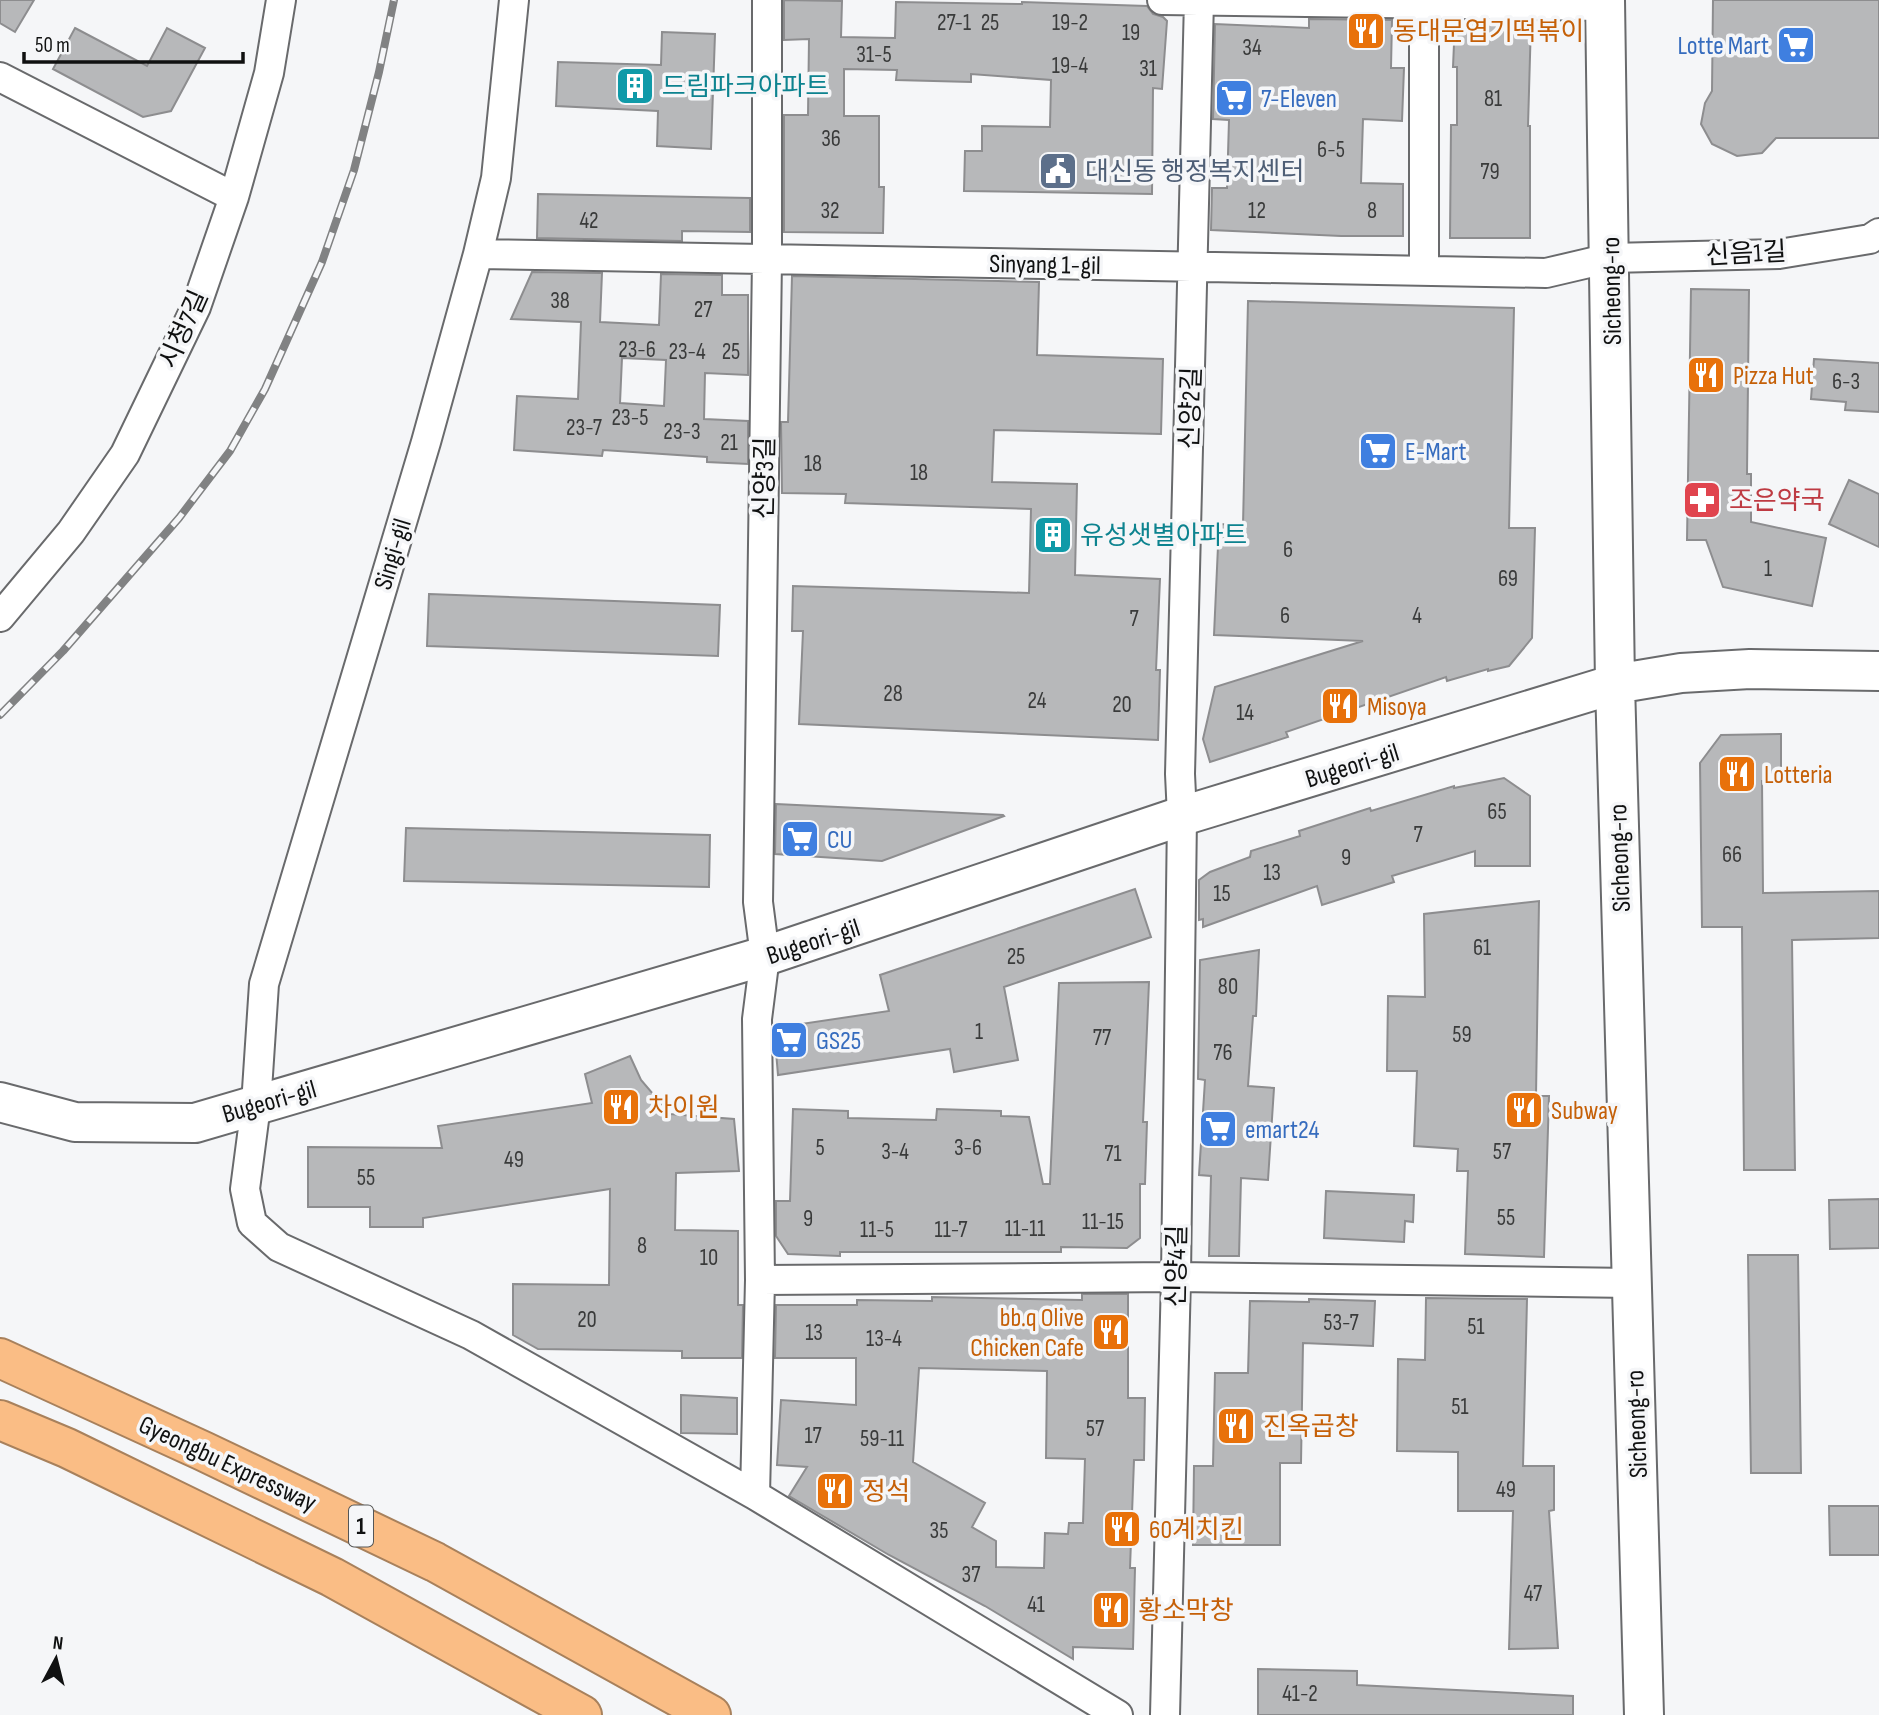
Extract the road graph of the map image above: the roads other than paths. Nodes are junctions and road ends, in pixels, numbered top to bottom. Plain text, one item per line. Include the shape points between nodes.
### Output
1 (281, 0) edge
2 (514, 0) edge
3 (767, 0) edge
4 (1162, 0) edge
5 (1199, 0) edge
6 (1424, 2) edge
7 (1606, 3) edge
8 (0, 77) edge
9 (234, 197) junction
10 (1879, 233) edge
11 (478, 254) junction
12 (1610, 258) junction
13 (766, 259) junction
14 (1194, 267) junction
15 (1424, 271) junction
16 (0, 617) edge
17 (1879, 671) edge
18 (1615, 684) junction
19 (1182, 816) junction
20 (765, 956) junction
21 (0, 1102) edge
22 (256, 1105) junction
23 (1176, 1277) junction
24 (760, 1280) junction
25 (1632, 1283) junction
26 (0, 1358) edge
27 (0, 1419) edge
28 (755, 1495) junction
29 (582, 1715) edge
30 (711, 1715) edge
31 (1118, 1715) edge
32 (1165, 1715) edge
33 (1644, 1715) edge

1 - 9 street, 시청7길 via 269,73
2 - 11 street, Singi-gil via 496,178
3 - 13 street, 신양3길
4 - 5 street
5 - 6 street
5 - 14 street, 신양2길
6 - 7 street
6 - 15 street
7 - 12 street, Sicheong-ro
8 - 9 street
9 - 16 street, 시청7길 via 195,307 125,454 71,532
10 - 12 street, 신음1길 via 1870,239 1779,254
11 - 13 street, Sinyang 1-gil
11 - 22 street, Singi-gil via 264,984
12 - 15 street, Sinyang 1-gil via 1546,273
12 - 18 street, Sicheong-ro
13 - 14 street, Sinyang 1-gil
13 - 20 street, 신양3길 via 758,902
14 - 15 street, Sinyang 1-gil
14 - 19 street, 신양2길
17 - 18 street, Bugeori-gil via 1750,669 1681,673
18 - 19 street, Bugeori-gil
18 - 25 street, Sicheong-ro
19 - 20 street, Bugeori-gil
19 - 23 street, 신양4길
20 - 22 street, Bugeori-gil
20 - 24 street via 757,1019
21 - 22 street, Bugeori-gil via 75,1122 195,1123
22 - 28 street, Singi-gil via 245,1189 252,1223 279,1247 471,1335
23 - 24 street
23 - 25 street
23 - 32 street, 신양4길
24 - 28 street
25 - 33 street, Sicheong-ro
26 - 30 highway, Gyeongbu Expressway / 1 via 435,1562
27 - 29 highway, Gyeongbu Expressway / 1 via 332,1577
28 - 31 street, Singi-gil

